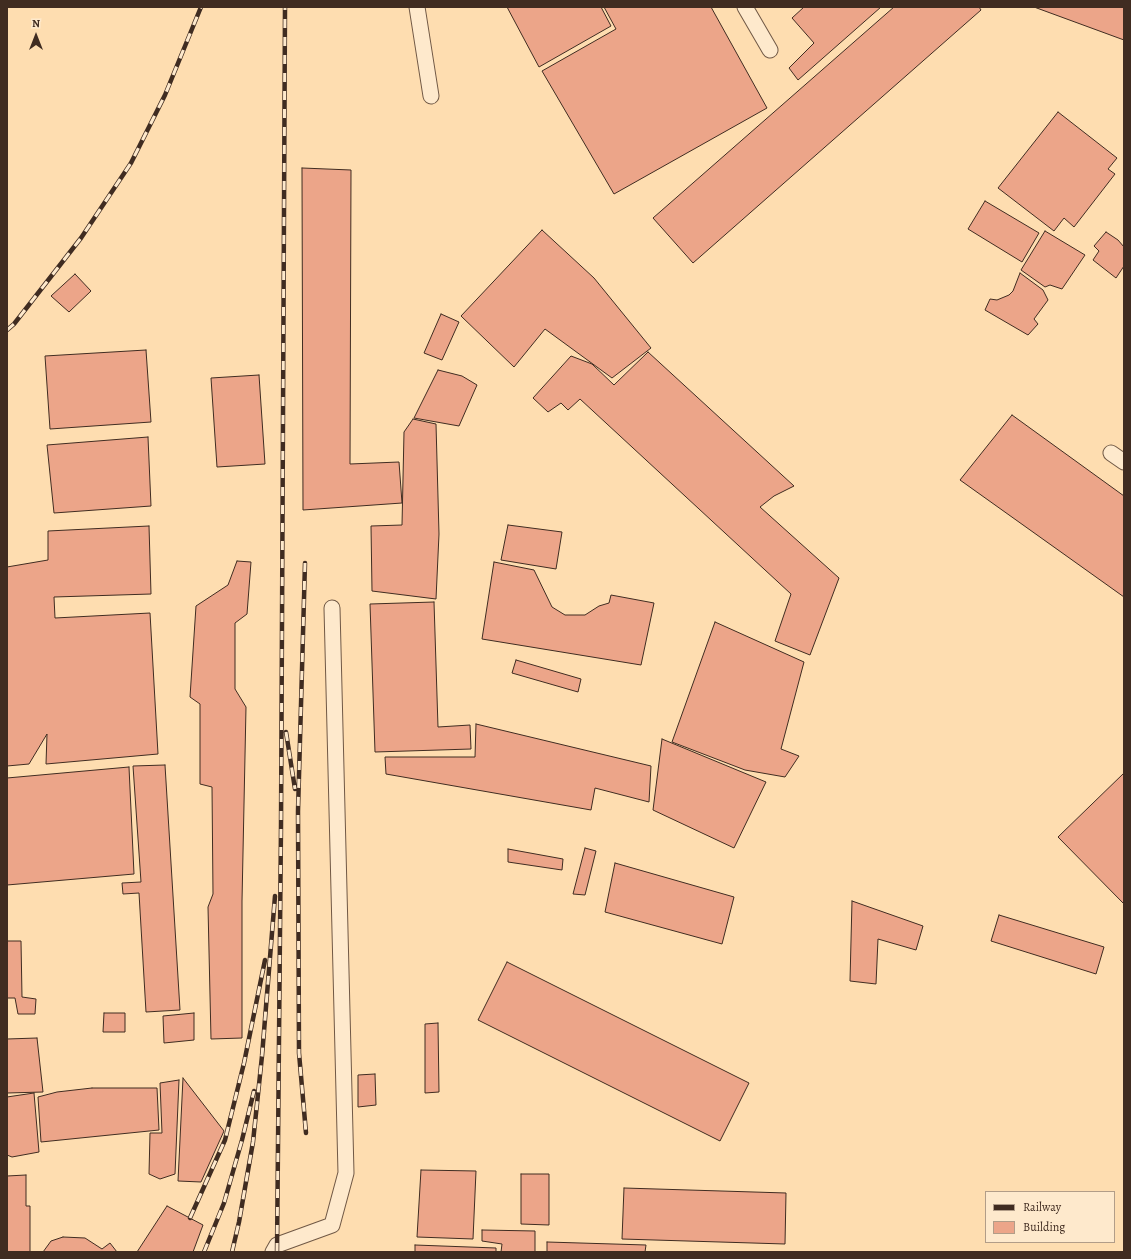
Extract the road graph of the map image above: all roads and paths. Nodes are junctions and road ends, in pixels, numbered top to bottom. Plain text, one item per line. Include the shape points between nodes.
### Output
1 (416, 7) edge
2 (745, 7) edge
3 (770, 50) dead end
4 (431, 96) dead end
5 (1111, 453) dead end
6 (1124, 462) edge
7 (332, 608) dead end
8 (273, 1252) edge

1 - 4 lane
2 - 3 lane
5 - 6 lane
7 - 8 lane via 346,1173 332,1225 277,1245

